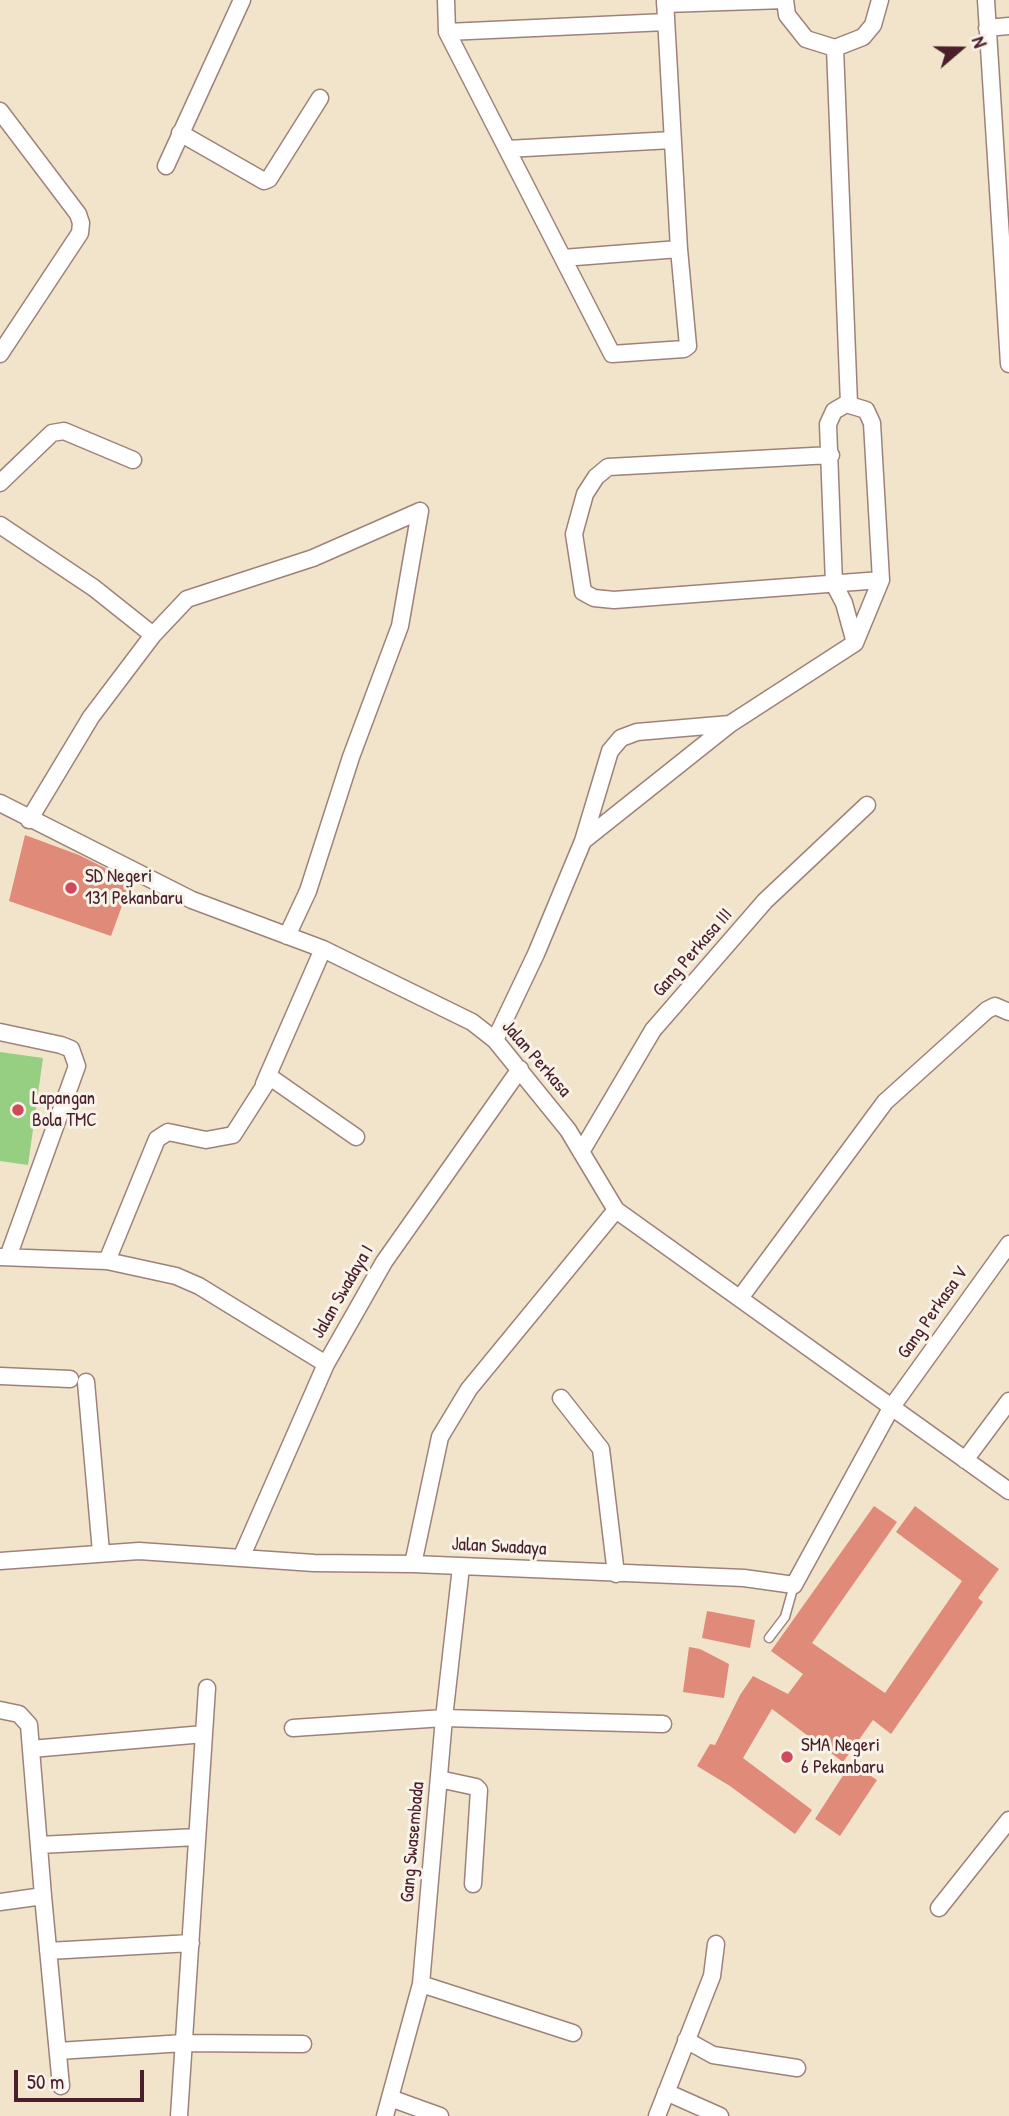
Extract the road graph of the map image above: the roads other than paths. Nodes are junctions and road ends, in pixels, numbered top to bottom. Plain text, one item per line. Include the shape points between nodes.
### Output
1 (242, 0) edge
2 (446, 0) edge
3 (785, 0) edge
4 (880, 0) edge
5 (986, 0) edge
6 (665, 2) edge
7 (666, 22) junction
8 (1009, 26) edge
9 (987, 28) junction
10 (447, 33) junction
11 (835, 48) junction
12 (320, 98) dead end
13 (0, 111) edge
14 (180, 134) junction
15 (673, 141) junction
16 (1002, 143) edge
17 (507, 149) junction
18 (166, 166) dead end
19 (1005, 246) edge
20 (679, 249) junction
21 (563, 258) junction
22 (0, 354) edge
23 (1009, 364) edge
24 (849, 404) junction
25 (831, 455) junction
26 (134, 460) dead end
27 (0, 483) edge
28 (0, 525) edge
29 (881, 580) junction
30 (834, 584) junction
31 (153, 635) junction
32 (856, 643) junction
33 (730, 724) junction
34 (0, 803) edge
35 (867, 805) dead end
36 (29, 820) junction
37 (583, 841) junction
38 (287, 936) junction
39 (323, 949) junction
40 (1009, 1012) edge
41 (0, 1032) edge
42 (495, 1040) junction
43 (520, 1069) junction
44 (263, 1085) junction
45 (356, 1137) dead end
46 (581, 1152) junction
47 (616, 1210) junction
48 (1009, 1244) edge
49 (4, 1257) edge
50 (107, 1261) junction
51 (740, 1298) junction
52 (326, 1364) junction
53 (0, 1376) edge
54 (561, 1398) dead end
55 (1009, 1401) edge
56 (891, 1408) junction
57 (965, 1460) junction
58 (1009, 1491) edge
59 (101, 1552) junction
60 (241, 1558) junction
61 (0, 1561) edge
62 (413, 1564) junction
63 (461, 1567) junction
64 (616, 1574) junction
65 (794, 1585) junction
66 (769, 1638) dead end
67 (207, 1688) dead end
68 (0, 1710) edge
69 (444, 1718) junction
70 (663, 1724) dead end
71 (293, 1728) dead end
72 (204, 1734) junction
73 (31, 1749) junction
74 (439, 1779) junction
75 (1009, 1820) edge
76 (197, 1837) junction
77 (39, 1845) junction
78 (473, 1884) dead end
79 (43, 1896) junction
80 (0, 1902) edge
81 (939, 1908) dead end
82 (191, 1943) junction
83 (716, 1944) dead end
84 (48, 1951) junction
85 (421, 1984) junction
86 (573, 2033) dead end
87 (686, 2040) junction
88 (184, 2043) junction
89 (303, 2045) dead end
90 (58, 2051) junction
91 (797, 2068) dead end
92 (61, 2086) dead end
93 (666, 2092) junction
94 (390, 2098) junction
95 (179, 2116) edge
96 (385, 2116) edge
97 (440, 2116) edge
98 (657, 2116) edge
99 (720, 2116) edge

1 - 14 street
2 - 10 street
3 - 6 street
3 - 11 street via 800,34 820,46
4 - 11 street via 873,25 863,37
5 - 9 street
6 - 7 street
7 - 10 street
7 - 15 street
8 - 9 street
9 - 16 street
10 - 17 street
11 - 24 street
12 - 14 street via 264,181
13 - 22 street via 81,223 80,233
14 - 18 street
15 - 17 street
15 - 20 street
16 - 19 street
17 - 21 street
19 - 23 street
20 - 21 street
20 - 21 street via 688,346 684,349 610,353
24 - 25 street via 839,406 830,417
24 - 29 street via 866,410 872,423
25 - 30 street
25 - 30 street via 607,467 585,494 573,534 583,592 594,598
26 - 27 street via 64,431 52,433
28 - 31 street via 94,588
29 - 30 street
29 - 32 street
30 - 32 street
31 - 36 street via 90,717
31 - 38 street via 187,599 313,558 420,511 400,626 308,891
32 - 33 street
33 - 37 street
33 - 37 street via 637,732 621,738 610,751
34 - 36 street, Jalan Perkasa
35 - 46 street, Gang Perkasa III via 765,901 653,1030
36 - 38 street, Jalan Perkasa via 192,900
37 - 42 street
38 - 39 street, Jalan Perkasa
39 - 42 street, Jalan Perkasa via 472,1021
39 - 44 street
40 - 51 street via 996,1006 987,1010 885,1102
41 - 49 street via 71,1049 77,1066
42 - 43 street, Jalan Perkasa
43 - 46 street, Jalan Perkasa
43 - 52 street, Jalan Swadaya I via 384,1262
44 - 45 street via 270,1077
44 - 50 street via 233,1135 206,1140 168,1132 157,1139
46 - 47 street, Jalan Perkasa
47 - 51 street, Jalan Perkasa
47 - 62 street via 468,1388 440,1437
48 - 56 street, Gang Perkasa V
49 - 50 street
50 - 52 street via 176,1276 199,1286
51 - 56 street, Jalan Perkasa
52 - 60 street, Jalan Swadaya I
53 - 59 street via 78,1381
54 - 64 street via 601,1449
55 - 57 street
56 - 57 street, Jalan Perkasa
56 - 65 street
57 - 58 street, Jalan Perkasa
59 - 60 street, Jalan Swadaya
59 - 61 street, Jalan Swadaya
60 - 62 street, Jalan Swadaya
62 - 63 street, Jalan Swadaya
63 - 64 street, Jalan Swadaya
63 - 69 street, Gang Swasembada
64 - 65 street, Jalan Swadaya via 744,1578
65 - 66 lane via 785,1617
67 - 72 street
68 - 73 street via 19,1714 29,1725
69 - 70 street
69 - 71 street
69 - 74 street, Gang Swasembada
72 - 73 street
72 - 76 street
73 - 77 street
74 - 78 street via 480,1790
74 - 85 street, Gang Swasembada
75 - 81 street
76 - 77 street
76 - 82 street
77 - 79 street
79 - 80 street
79 - 84 street
82 - 84 street
82 - 88 street
83 - 87 street via 712,1976
84 - 90 street
85 - 86 street
85 - 94 street, Gang Swasembada
87 - 91 street via 713,2055
87 - 93 street
88 - 89 street
88 - 90 street
88 - 95 street
90 - 92 street
93 - 98 street
93 - 99 street
94 - 96 street, Gang Swasembada
94 - 97 street

